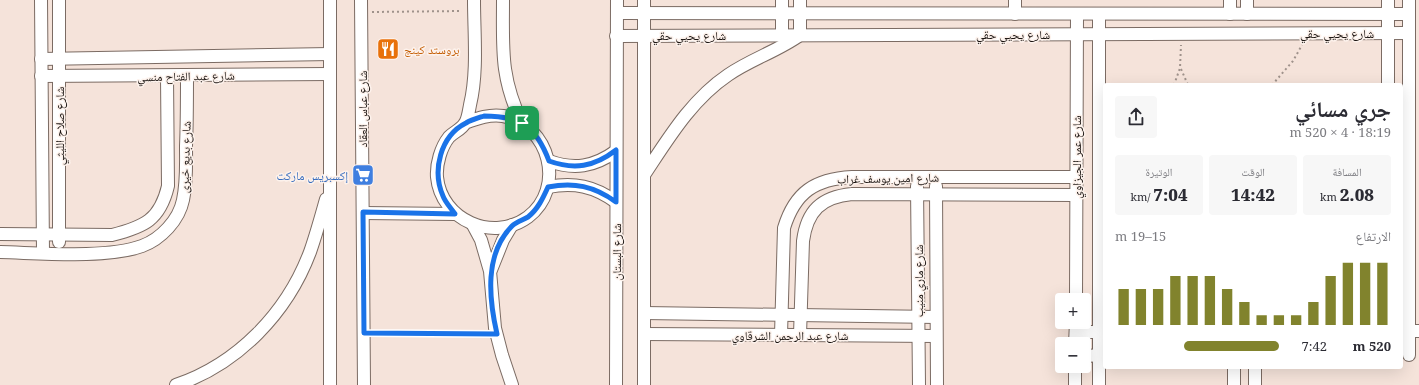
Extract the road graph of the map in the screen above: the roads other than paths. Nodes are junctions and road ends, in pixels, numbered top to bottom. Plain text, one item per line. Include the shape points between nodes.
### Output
1 (41, 0) edge
2 (59, 0) edge
3 (330, 0) edge
4 (361, 0) edge
5 (503, 0) edge
6 (617, 0) edge
7 (644, 0) edge
8 (782, 0) edge
9 (800, 0) edge
10 (1016, 0) edge
11 (1230, 0) edge
12 (1247, 0) edge
13 (1388, 0) edge
14 (1409, 0) edge
15 (474, 5) edge
16 (617, 14) junction
17 (644, 14) junction
18 (782, 14) junction
19 (800, 14) junction
20 (1015, 14) junction
21 (1077, 14) junction
22 (1099, 14) junction
23 (1230, 14) junction
24 (1247, 14) junction
25 (1388, 14) junction
26 (1409, 14) junction
27 (1388, 33) junction
28 (1409, 33) junction
29 (1077, 34) junction
30 (1099, 34) junction
31 (782, 35) junction
32 (800, 35) junction
33 (616, 36) junction
34 (644, 36) junction
35 (330, 54) junction
36 (41, 59) junction
37 (59, 59) junction
38 (330, 74) junction
39 (41, 76) junction
40 (59, 76) junction
41 (187, 76) junction
42 (167, 77) junction
43 (1388, 83) edge
44 (465, 123) junction
45 (522, 123) junction
46 (616, 150) junction
47 (549, 161) junction
48 (644, 175) junction
49 (1414, 175) edge
50 (917, 177) junction
51 (936, 177) junction
52 (1076, 177) junction
53 (330, 187) junction
54 (548, 187) junction
55 (918, 194) junction
56 (936, 194) junction
57 (1076, 195) junction
58 (1414, 197) edge
59 (616, 202) junction
60 (363, 212) junction
61 (455, 214) junction
62 (473, 225) junction
63 (512, 225) junction
64 (0, 234) edge
65 (42, 235) junction
66 (59, 235) junction
67 (0, 252) edge
68 (43, 253) junction
69 (59, 253) junction
70 (490, 272) junction
71 (1076, 293) edge
72 (644, 313) junction
73 (782, 315) junction
74 (801, 315) junction
75 (918, 316) junction
76 (936, 316) junction
77 (1410, 331) edge
78 (1102, 332) edge
79 (1076, 333) edge
80 (644, 334) junction
81 (781, 335) junction
82 (800, 335) junction
83 (919, 336) junction
84 (936, 336) junction
85 (1091, 356) edge
86 (1102, 356) edge
87 (1410, 356) edge
88 (1234, 369) edge
89 (1255, 369) edge
90 (1075, 373) edge
91 (176, 385) edge
92 (330, 385) edge
93 (364, 385) edge
94 (512, 385) edge
95 (616, 385) edge
96 (644, 385) edge
97 (919, 385) edge
98 (937, 385) edge
99 (1075, 385) edge
100 (1099, 385) edge
101 (1234, 385) edge
102 (1255, 385) edge

1 - 36 street, شارع صلاح الليثي
2 - 37 street, شارع صلاح الليثي
3 - 35 street
4 - 60 street, شارع عباس العقاد
5 - 45 street via 503,60 506,82 512,103
6 - 16 street, شارع البستان
7 - 17 street
8 - 18 street
9 - 19 street
10 - 20 street
11 - 23 street
12 - 24 street
13 - 25 street
14 - 26 street
15 - 44 street via 473,84
16 - 17 street, شارع يحيي حقي
16 - 33 street, شارع البستان
17 - 18 street, شارع يحيي حقي
17 - 34 street
18 - 19 street, شارع يحيي حقي
18 - 31 street
19 - 20 street, شارع يحيي حقي
19 - 32 street
20 - 21 street, شارع يحيي حقي
21 - 22 street, شارع يحيي حقي
21 - 29 street, شارع عمر الجيزاوي
22 - 23 street, شارع يحيي حقي
22 - 30 street, شارع عمر الجيزاوي
23 - 24 street, شارع يحيي حقي
24 - 25 street, شارع يحيي حقي
25 - 26 street, شارع يحيي حقي
25 - 27 street
26 - 28 street
27 - 28 street, شارع يحيي حقي
27 - 30 street, شارع يحيي حقي
27 - 43 street
28 - 49 street
29 - 30 street, شارع يحيي حقي
29 - 32 street, شارع يحيي حقي
29 - 52 street, شارع عمر الجيزاوي
30 - 78 street, شارع عمر الجيزاوي
31 - 32 street, شارع يحيي حقي
31 - 34 street, شارع يحيي حقي
32 - 48 street via 727,75 704,95 683,118
33 - 34 street, شارع يحيي حقي
33 - 46 street, شارع البستان
34 - 48 street
35 - 37 street, شارع عبد الفتاح منسي
35 - 38 street
36 - 37 street, شارع عبد الفتاح منسي
36 - 39 street, شارع صلاح الليثي
37 - 40 street, شارع صلاح الليثي
38 - 41 street, شارع عبد الفتاح منسي
38 - 53 street
39 - 40 street, شارع عبد الفتاح منسي
39 - 65 street, شارع صلاح الليثي
40 - 42 street, شارع عبد الفتاح منسي
40 - 66 street, شارع صلاح الليثي
41 - 42 street, شارع عبد الفتاح منسي
41 - 69 street, شارع بديع خيرى via 186,182 183,202 174,220 160,235 143,246 116,252
42 - 66 street, شارع بديع خيرى via 168,186 157,213 147,223 112,235
44 - 45 street via 484,116 503,116
44 - 61 street via 450,137 440,155 437,176 443,197
45 - 47 street via 539,139
46 - 47 street via 591,165 562,166
46 - 59 street, شارع البستان
47 - 54 street
48 - 72 street
49 - 58 street
50 - 51 street, شارع امين يوسف غراب
50 - 55 street, شارع ماري منيب
50 - 73 street, شارع امين يوسف غراب via 836,178 808,189 797,200 784,228
51 - 52 street, شارع امين يوسف غراب
51 - 56 street, شارع ماري منيب
52 - 57 street, شارع عمر الجيزاوي
53 - 91 street via 310,252 298,280 282,306 262,330 240,350 214,368
53 - 92 street
54 - 59 street via 577,184 604,194
54 - 63 street via 540,203 528,217
55 - 56 street, شارع امين يوسف غراب
55 - 74 street, شارع امين يوسف غراب via 836,196 823,202 812,213 805,226 803,241
55 - 75 street, شارع ماري منيب
56 - 57 street, شارع امين يوسف غراب
56 - 76 street, شارع ماري منيب
57 - 71 street, شارع عمر الجيزاوي
58 - 77 street
59 - 95 street, شارع البستان
60 - 61 street
60 - 93 street, شارع عباس العقاد
61 - 62 street
62 - 63 street via 493,229
62 - 70 street via 485,250
63 - 70 street
64 - 65 street, شارع بديع خيرى
65 - 66 street, شارع بديع خيرى
65 - 68 street, شارع صلاح الليثي
66 - 69 street, شارع صلاح الليثي
67 - 68 street, شارع بديع خيرى
68 - 69 street, شارع بديع خيرى
70 - 94 street via 497,334
72 - 73 street, شارع عبد الرحمن الشرقاوي
72 - 80 street
73 - 74 street, شارع عبد الرحمن الشرقاوي
73 - 81 street, شارع امين يوسف غراب
74 - 75 street, شارع عبد الرحمن الشرقاوي
74 - 82 street, شارع امين يوسف غراب
75 - 76 street, شارع عبد الرحمن الشرقاوي
75 - 83 street, شارع ماري منيب
76 - 84 street, شارع ماري منيب
77 - 87 street
78 - 79 street
78 - 86 street, شارع عمر الجيزاوي
80 - 81 street, شارع عبد الرحمن الشرقاوي
80 - 96 street
81 - 82 street, شارع عبد الرحمن الشرقاوي
82 - 83 street, شارع عبد الرحمن الشرقاوي
83 - 84 street, شارع عبد الرحمن الشرقاوي
83 - 97 street, شارع ماري منيب
84 - 98 street, شارع ماري منيب
85 - 86 street
86 - 100 street, شارع عمر الجيزاوي
88 - 101 street
89 - 102 street
90 - 99 street

